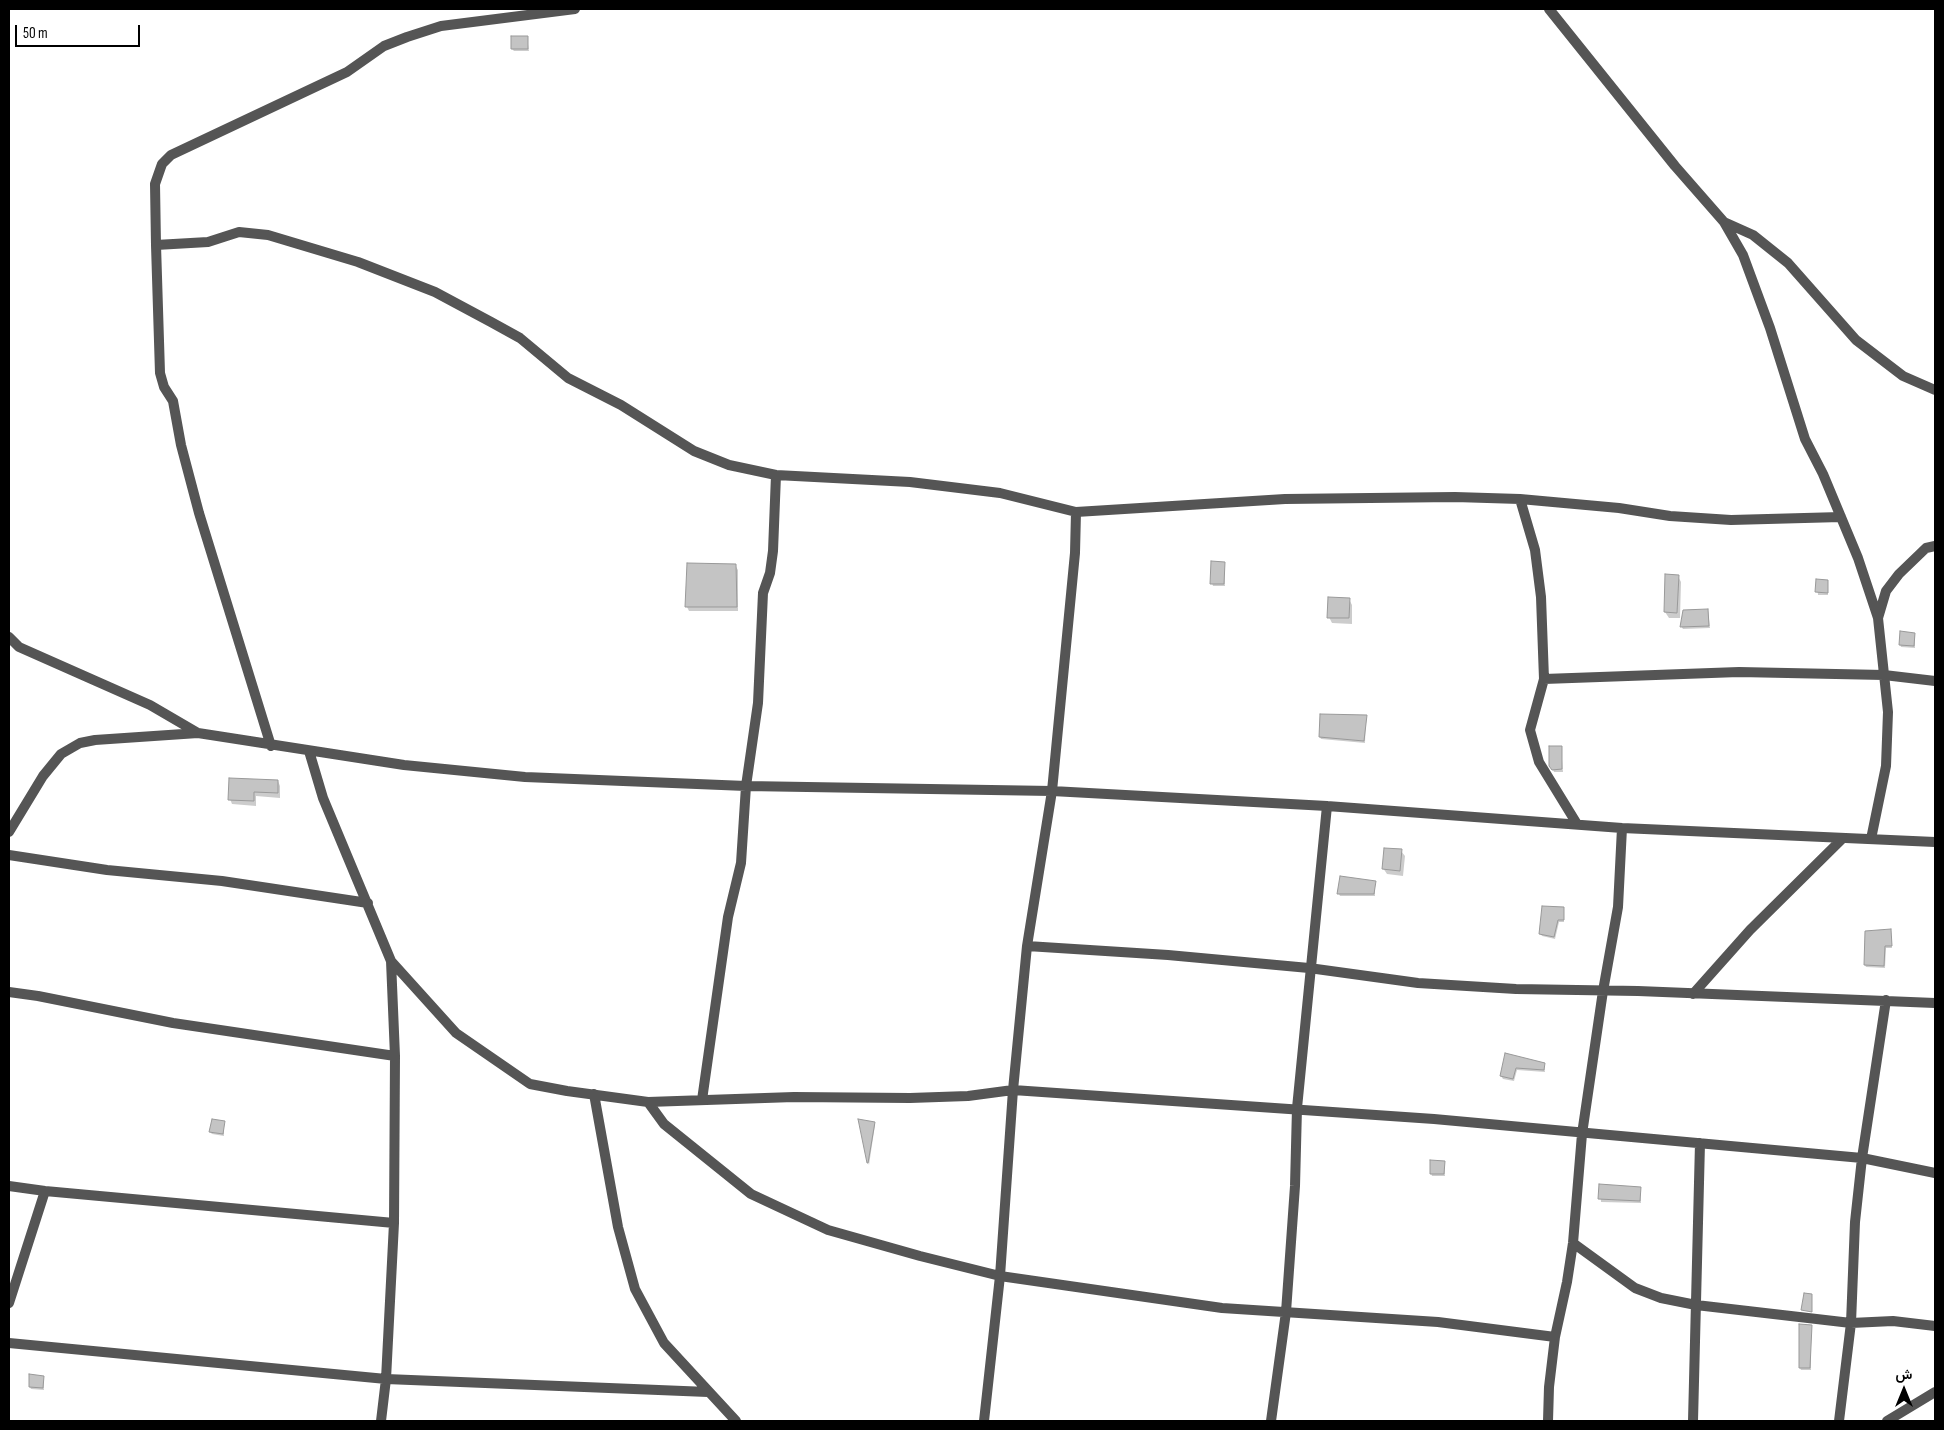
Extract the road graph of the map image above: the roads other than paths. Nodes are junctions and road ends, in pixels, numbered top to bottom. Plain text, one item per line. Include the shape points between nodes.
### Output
1 (574, 9) edge
2 (1549, 9) edge
3 (1724, 222) junction
4 (156, 245) junction
5 (1935, 390) edge
6 (776, 475) junction
7 (1520, 499) junction
8 (1076, 512) junction
9 (1841, 517) junction
10 (1935, 546) edge
11 (1878, 618) junction
12 (9, 637) edge
13 (1884, 675) junction
14 (1544, 678) junction
15 (1935, 681) edge
16 (198, 732) junction
17 (271, 746) junction
18 (309, 751) junction
19 (746, 786) junction
20 (1052, 791) junction
21 (1327, 806) junction
22 (1577, 824) junction
23 (1622, 828) junction
24 (9, 832) edge
25 (1844, 838) junction
26 (1871, 839) junction
27 (1935, 842) edge
28 (9, 854) edge
29 (368, 903) junction
30 (1027, 946) junction
31 (391, 961) junction
32 (1309, 968) junction
33 (1603, 991) junction
34 (9, 992) edge
35 (1693, 994) junction
36 (1886, 1000) junction
37 (1935, 1003) edge
38 (395, 1056) junction
39 (1013, 1090) junction
40 (594, 1094) junction
41 (702, 1100) junction
42 (648, 1102) junction
43 (1297, 1108) junction
44 (1582, 1134) junction
45 (1700, 1143) junction
46 (1862, 1158) junction
47 (1935, 1173) edge
48 (9, 1186) edge
49 (45, 1191) junction
50 (394, 1223) junction
51 (1573, 1243) junction
52 (1000, 1276) junction
53 (9, 1303) edge
54 (1696, 1305) junction
55 (1286, 1312) junction
56 (1850, 1323) junction
57 (1935, 1326) edge
58 (1555, 1337) junction
59 (9, 1343) edge
60 (386, 1379) junction
61 (708, 1392) junction
62 (1935, 1392) edge
63 (382, 1421) edge
64 (736, 1421) edge
65 (984, 1421) edge
66 (1271, 1421) edge
67 (1548, 1421) edge
68 (1692, 1421) edge
69 (1839, 1421) edge
70 (1886, 1421) edge

1 - 4 street via 441,26 399,40 384,46 347,72 171,155 162,164 155,184
2 - 3 street via 1668,158
3 - 5 street via 1753,235 1788,263 1856,340 1903,376
3 - 9 street via 1743,255 1805,439
4 - 6 street via 208,242 239,232 268,235 358,262 434,292 520,338 568,378 620,405 694,451 729,465
4 - 17 street via 160,373 164,388 173,401 199,513
6 - 8 street via 910,482 1000,493
6 - 19 street via 772,558 763,594 758,703
7 - 8 street via 1285,499
7 - 9 street via 1731,520
7 - 14 street via 1535,550 1541,596
8 - 20 street via 1075,553
9 - 11 street
10 - 11 street via 1926,548 1899,574 1886,591
11 - 13 street
12 - 16 street via 19,647 150,705
13 - 14 street via 1739,672
13 - 15 street
13 - 26 street via 1888,712 1886,766
14 - 22 street via 1530,730 1539,762
16 - 17 street
16 - 24 street via 80,743 61,754 43,776
17 - 18 street
18 - 19 street via 404,765 525,777
18 - 29 street via 323,798
19 - 20 street
19 - 41 street via 741,863 728,917
20 - 21 street
20 - 30 street
21 - 22 street
21 - 32 street
22 - 23 street
23 - 25 street
23 - 33 street via 1618,907
25 - 26 street
25 - 35 street via 1750,930
26 - 27 street
28 - 29 street via 107,870 222,881
29 - 31 street
30 - 32 street
30 - 39 street
31 - 38 street
31 - 40 street via 456,1033 509,1071 530,1084
32 - 33 street via 1418,983
32 - 43 street
33 - 35 street
33 - 44 street
34 - 38 street via 173,1023
35 - 36 street
36 - 37 street
36 - 46 street
38 - 50 street
39 - 41 street via 910,1098
39 - 43 street
39 - 52 street
40 - 42 street
40 - 61 street via 618,1227 635,1289 664,1343
41 - 42 street
42 - 52 street via 664,1124 751,1194 828,1230
43 - 44 street
43 - 55 street
44 - 45 street
44 - 51 street
45 - 46 street
45 - 54 street
46 - 47 street
46 - 56 street
48 - 49 street
49 - 50 street
49 - 53 street
50 - 60 street
51 - 54 street via 1635,1288
51 - 58 street
52 - 55 street via 1222,1308
52 - 65 street
54 - 56 street
54 - 68 street
55 - 58 street via 1438,1322
55 - 66 street
56 - 57 street via 1892,1321
56 - 69 street
58 - 67 street
59 - 60 street
60 - 61 street
60 - 63 street
61 - 64 street
62 - 70 street

